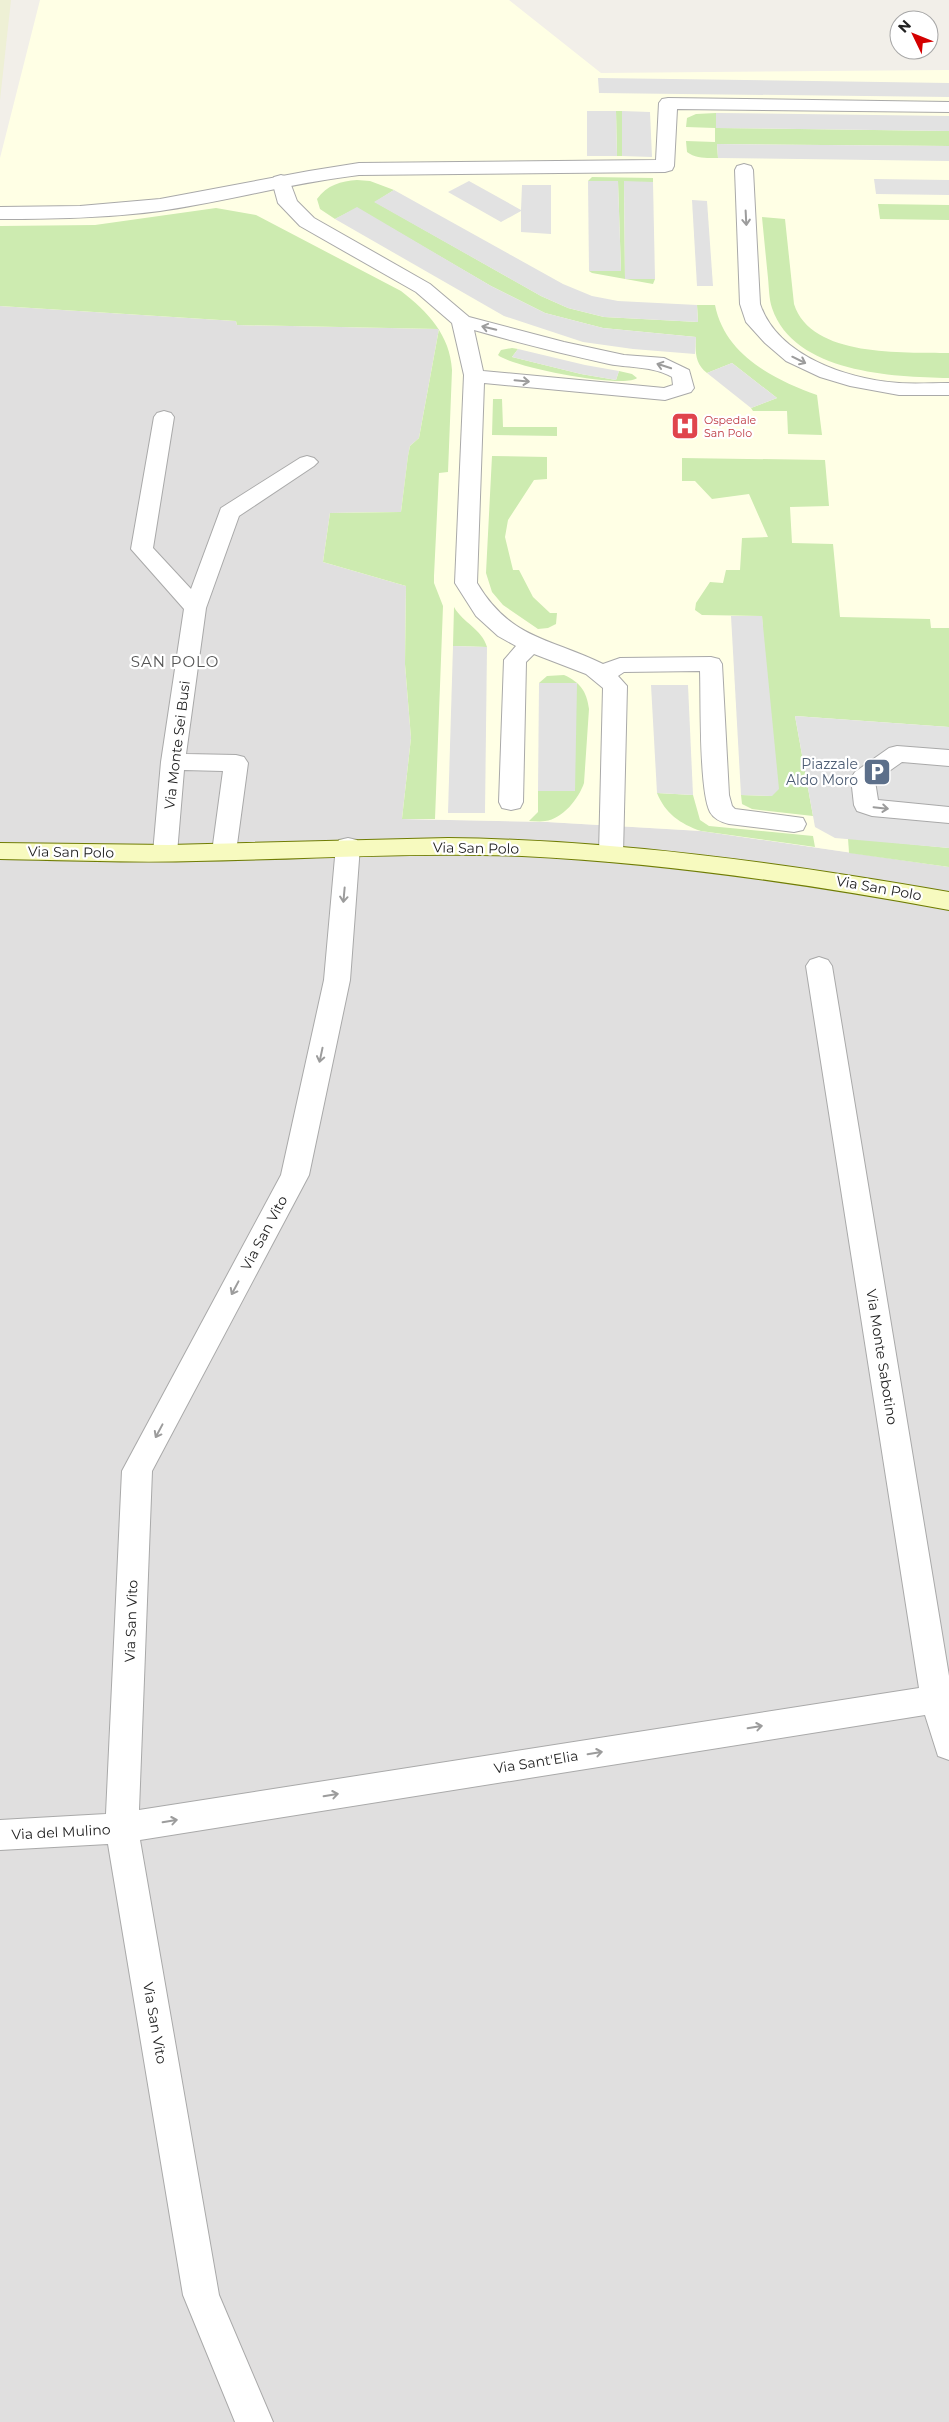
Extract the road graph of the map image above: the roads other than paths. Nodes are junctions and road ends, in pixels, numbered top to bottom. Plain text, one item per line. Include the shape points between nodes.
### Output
1 (949, 107) edge
2 (744, 170) dead end
3 (281, 181) junction
4 (0, 213) edge
5 (462, 321) junction
6 (474, 375) junction
7 (949, 390) edge
8 (164, 417) dead end
9 (306, 462) dead end
10 (194, 608) junction
11 (530, 645) junction
12 (603, 674) junction
13 (949, 758) edge
14 (173, 762) junction
15 (511, 802) dead end
16 (949, 815) edge
17 (794, 824) dead end
18 (348, 846) junction
19 (0, 851) edge
20 (224, 852) junction
21 (165, 853) junction
22 (611, 854) junction
23 (949, 901) edge
24 (819, 966) dead end
25 (943, 1698) edge
26 (949, 1746) edge
27 (122, 1828) junction
28 (0, 1835) edge
29 (254, 2422) edge

1 - 3 street via 668,103 664,166 359,170
2 -> 7 street via 750,304 756,322 792,356 827,372 857,382 899,389
3 - 4 street via 161,205 93,213
3 - 5 street via 288,203 307,222 423,288
5 - 6 street
6 -> 5 street via 665,394 684,388 682,374 664,364 624,361 571,350
6 - 11 street via 466,582 477,603 494,622
8 - 10 street via 142,549
9 - 10 street, Via Monte Sei Busi via 229,513
10 - 14 street, Via Monte Sei Busi
11 - 12 street via 592,666
11 - 15 street via 515,660
12 - 17 street via 620,665 711,664 717,795 721,810 729,816
12 - 22 street via 615,686
13 -> 16 street via 897,754 863,778 866,805 872,808
14 - 20 street via 236,763
14 - 21 street, Via Monte Sei Busi
18 - 20 main road, Via San Polo
18 - 22 main road, Via San Polo via 520,848
18 -> 27 street, Via San Vito via 337,980 295,1175 137,1471
19 - 21 main road, Via San Polo
20 - 21 main road, Via San Polo
22 - 23 main road, Via San Polo via 840,881
24 - 25 street, Via Monte Sabotino
25 - 26 street, Via Monte Sabotino
27 -> 25 street, Via Sant'Elia
27 - 28 street, Via del Mulino
27 - 29 street, Via San Vito via 201,2295

